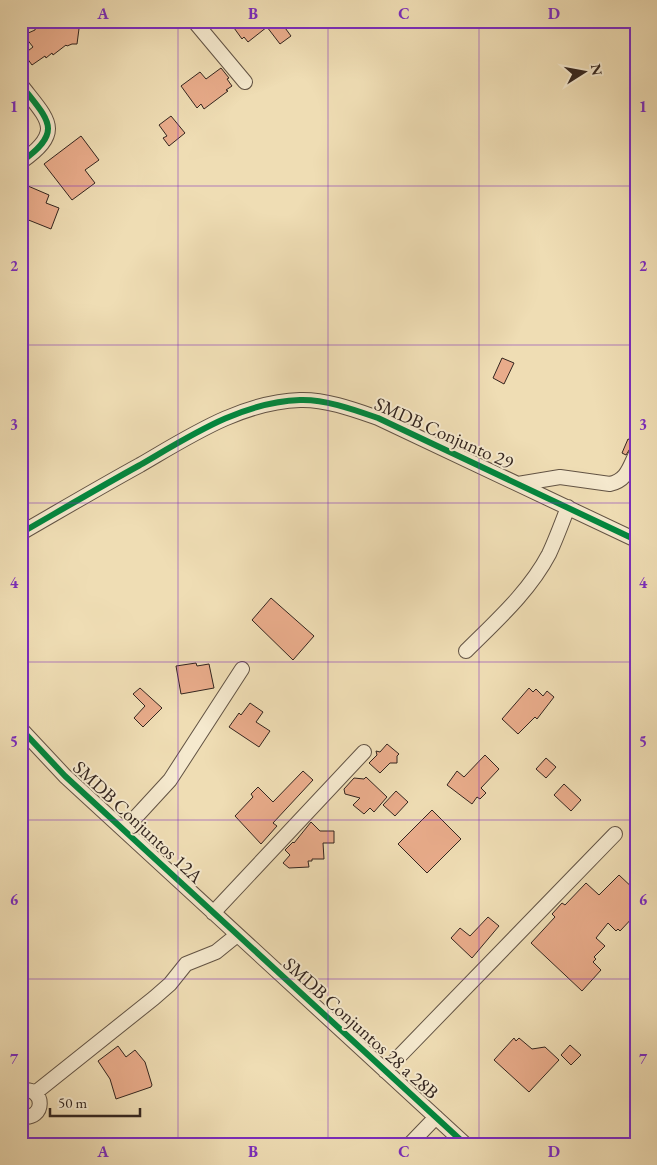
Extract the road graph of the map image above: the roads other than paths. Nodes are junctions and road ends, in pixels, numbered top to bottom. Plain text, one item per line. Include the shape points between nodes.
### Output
1 (194, 21) edge
2 (245, 82) dead end
3 (21, 86) edge
4 (21, 162) edge
5 (636, 454) edge
6 (518, 484) junction
7 (568, 507) junction
8 (21, 533) edge
9 (636, 540) edge
10 (466, 650) dead end
11 (242, 669) dead end
12 (21, 730) edge
13 (364, 752) dead end
14 (124, 830) junction
15 (616, 834) dead end
16 (213, 913) junction
17 (237, 935) junction
18 (386, 1071) junction
19 (21, 1091) edge
20 (35, 1093) junction
21 (21, 1116) edge
22 (436, 1117) junction
23 (410, 1144) edge
24 (465, 1144) edge

1 - 2 street
3 - 4 street via 49,126 47,139
5 - 6 street via 623,478 610,484 560,477
6 - 7 street, SMDB Conjunto 29
6 - 8 street, SMDB Conjunto 29 via 378,418 344,406 302,400 268,403 235,413 193,434
7 - 9 street, SMDB Conjunto 29
7 - 10 street via 548,554 530,584
11 - 14 street via 170,780
12 - 14 street, SMDB Conjuntos 12A
13 - 16 street
14 - 16 street, SMDB Conjuntos 12A
15 - 18 street
16 - 17 street, SMDB Conjuntos 12A
17 - 18 street, SMDB Conjuntos 28 a 28B
17 - 20 street via 216,952 186,964 170,984
18 - 22 street, SMDB Conjuntos 28 a 28B
19 - 20 street
20 - 21 street via 40,1101 38,1110 32,1116
22 - 23 street
22 - 24 street, SMDB Conjuntos 28 a 28B

